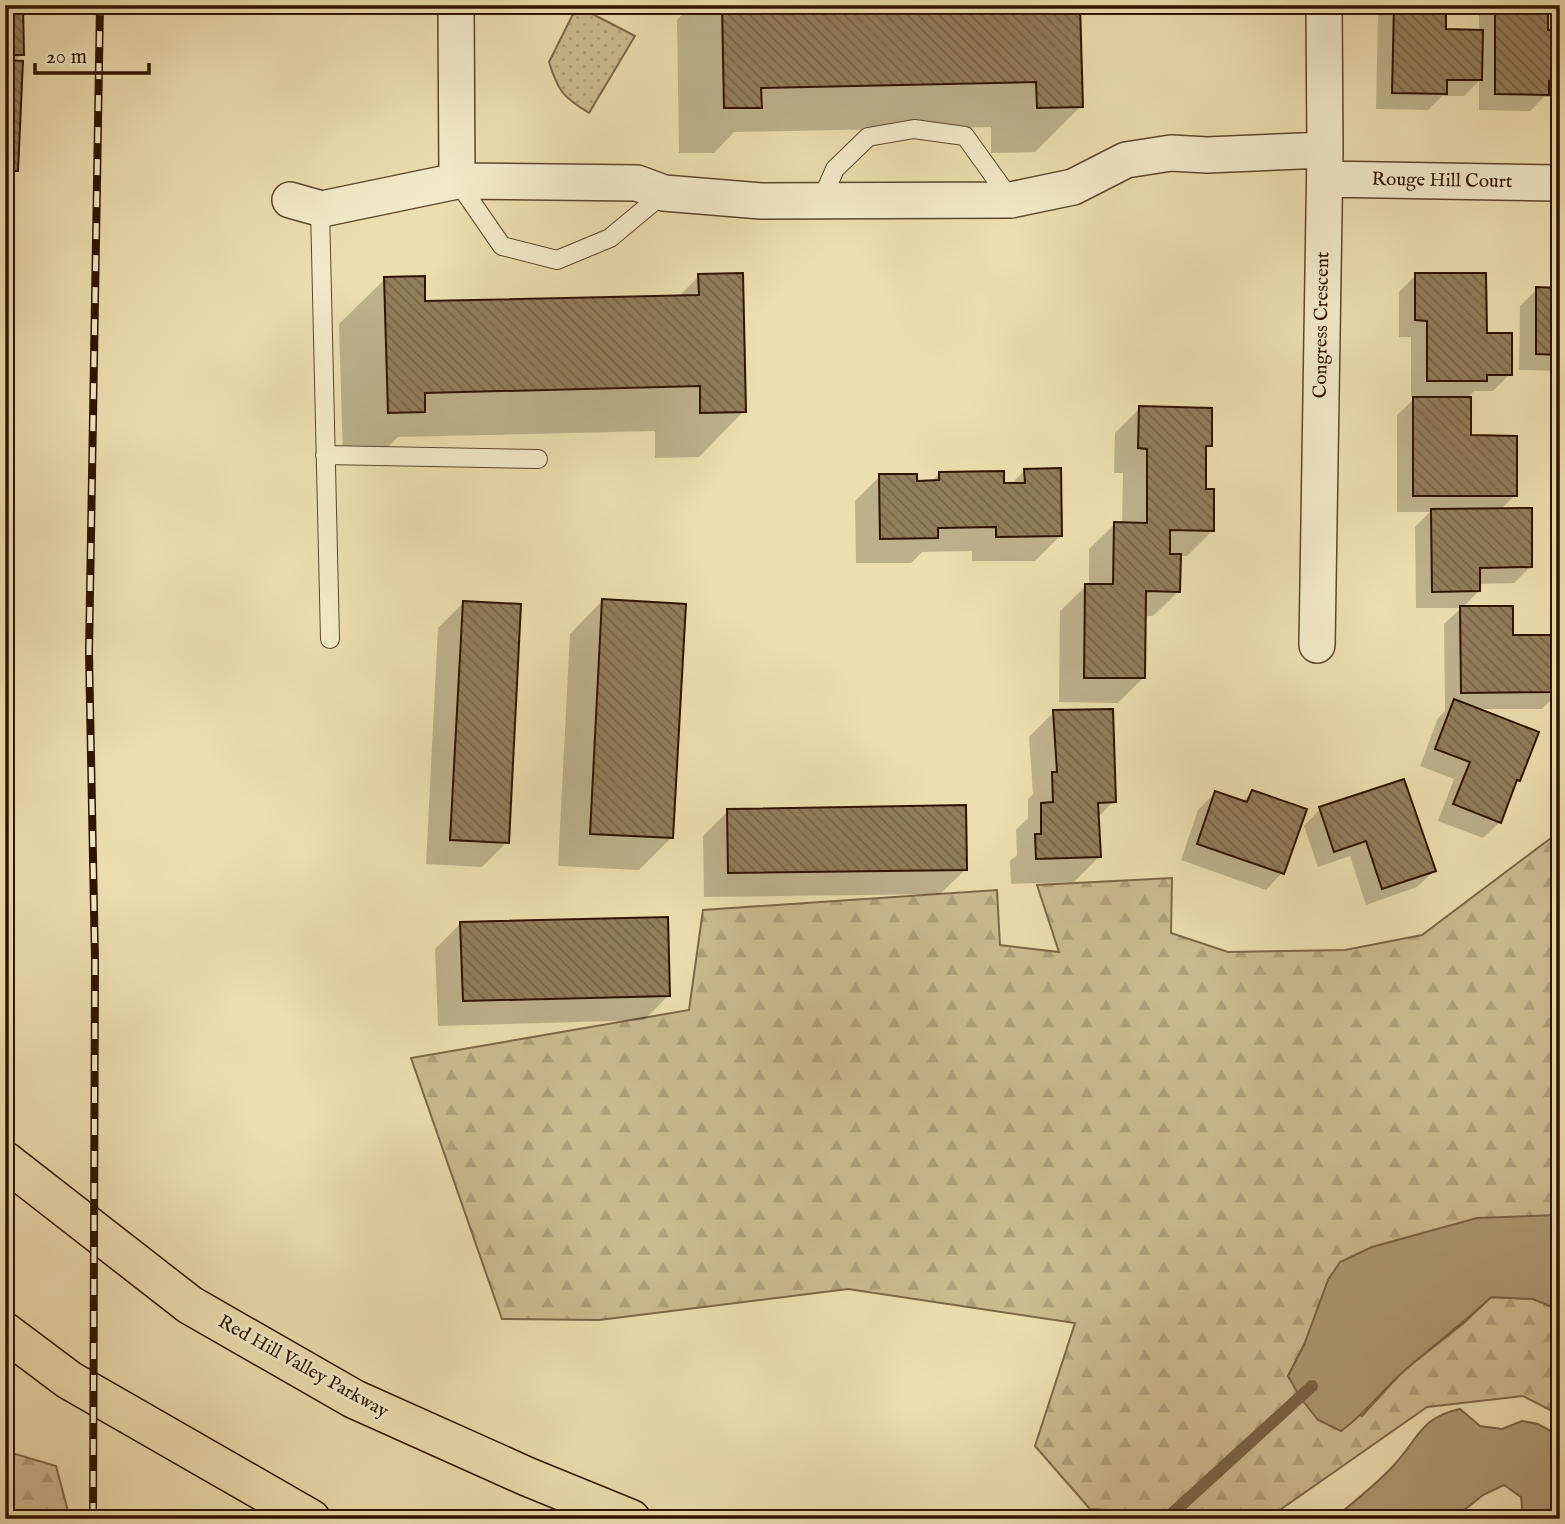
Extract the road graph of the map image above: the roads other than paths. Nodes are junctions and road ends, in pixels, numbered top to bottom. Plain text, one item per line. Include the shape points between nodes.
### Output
1 (456, 5) edge
2 (1324, 5) edge
3 (1325, 164) junction
4 (457, 181) junction
5 (1560, 183) edge
6 (664, 193) junction
7 (1011, 200) junction
8 (821, 201) junction
9 (305, 204) joint
10 (325, 454) junction
11 (538, 459) dead end
12 (330, 639) dead end
13 (1317, 645) dead end
14 (5, 1161) edge
15 (5, 1332) edge
16 (311, 1519) edge
17 (631, 1519) edge

1 - 4 street
2 - 3 street, Congress Crescent
3 - 5 street, Rouge Hill Court
3 - 7 street, Rouge Hill Court via 1171,153 1126,160 1073,187
3 - 13 street, Congress Crescent
4 - 6 street, Rouge Hill Court via 637,183
4 - 6 lane via 502,246 557,260 610,238
4 - 9 street, Rouge Hill Court
6 - 8 street, Rouge Hill Court
7 - 8 street, Rouge Hill Court
7 - 8 lane via 964,136 914,129 868,137 835,169
9 - 10 lane
10 - 11 lane
10 - 12 lane
14 - 17 highway, Red Hill Valley Parkway via 190,1305 354,1399
15 - 16 highway via 69,1380

